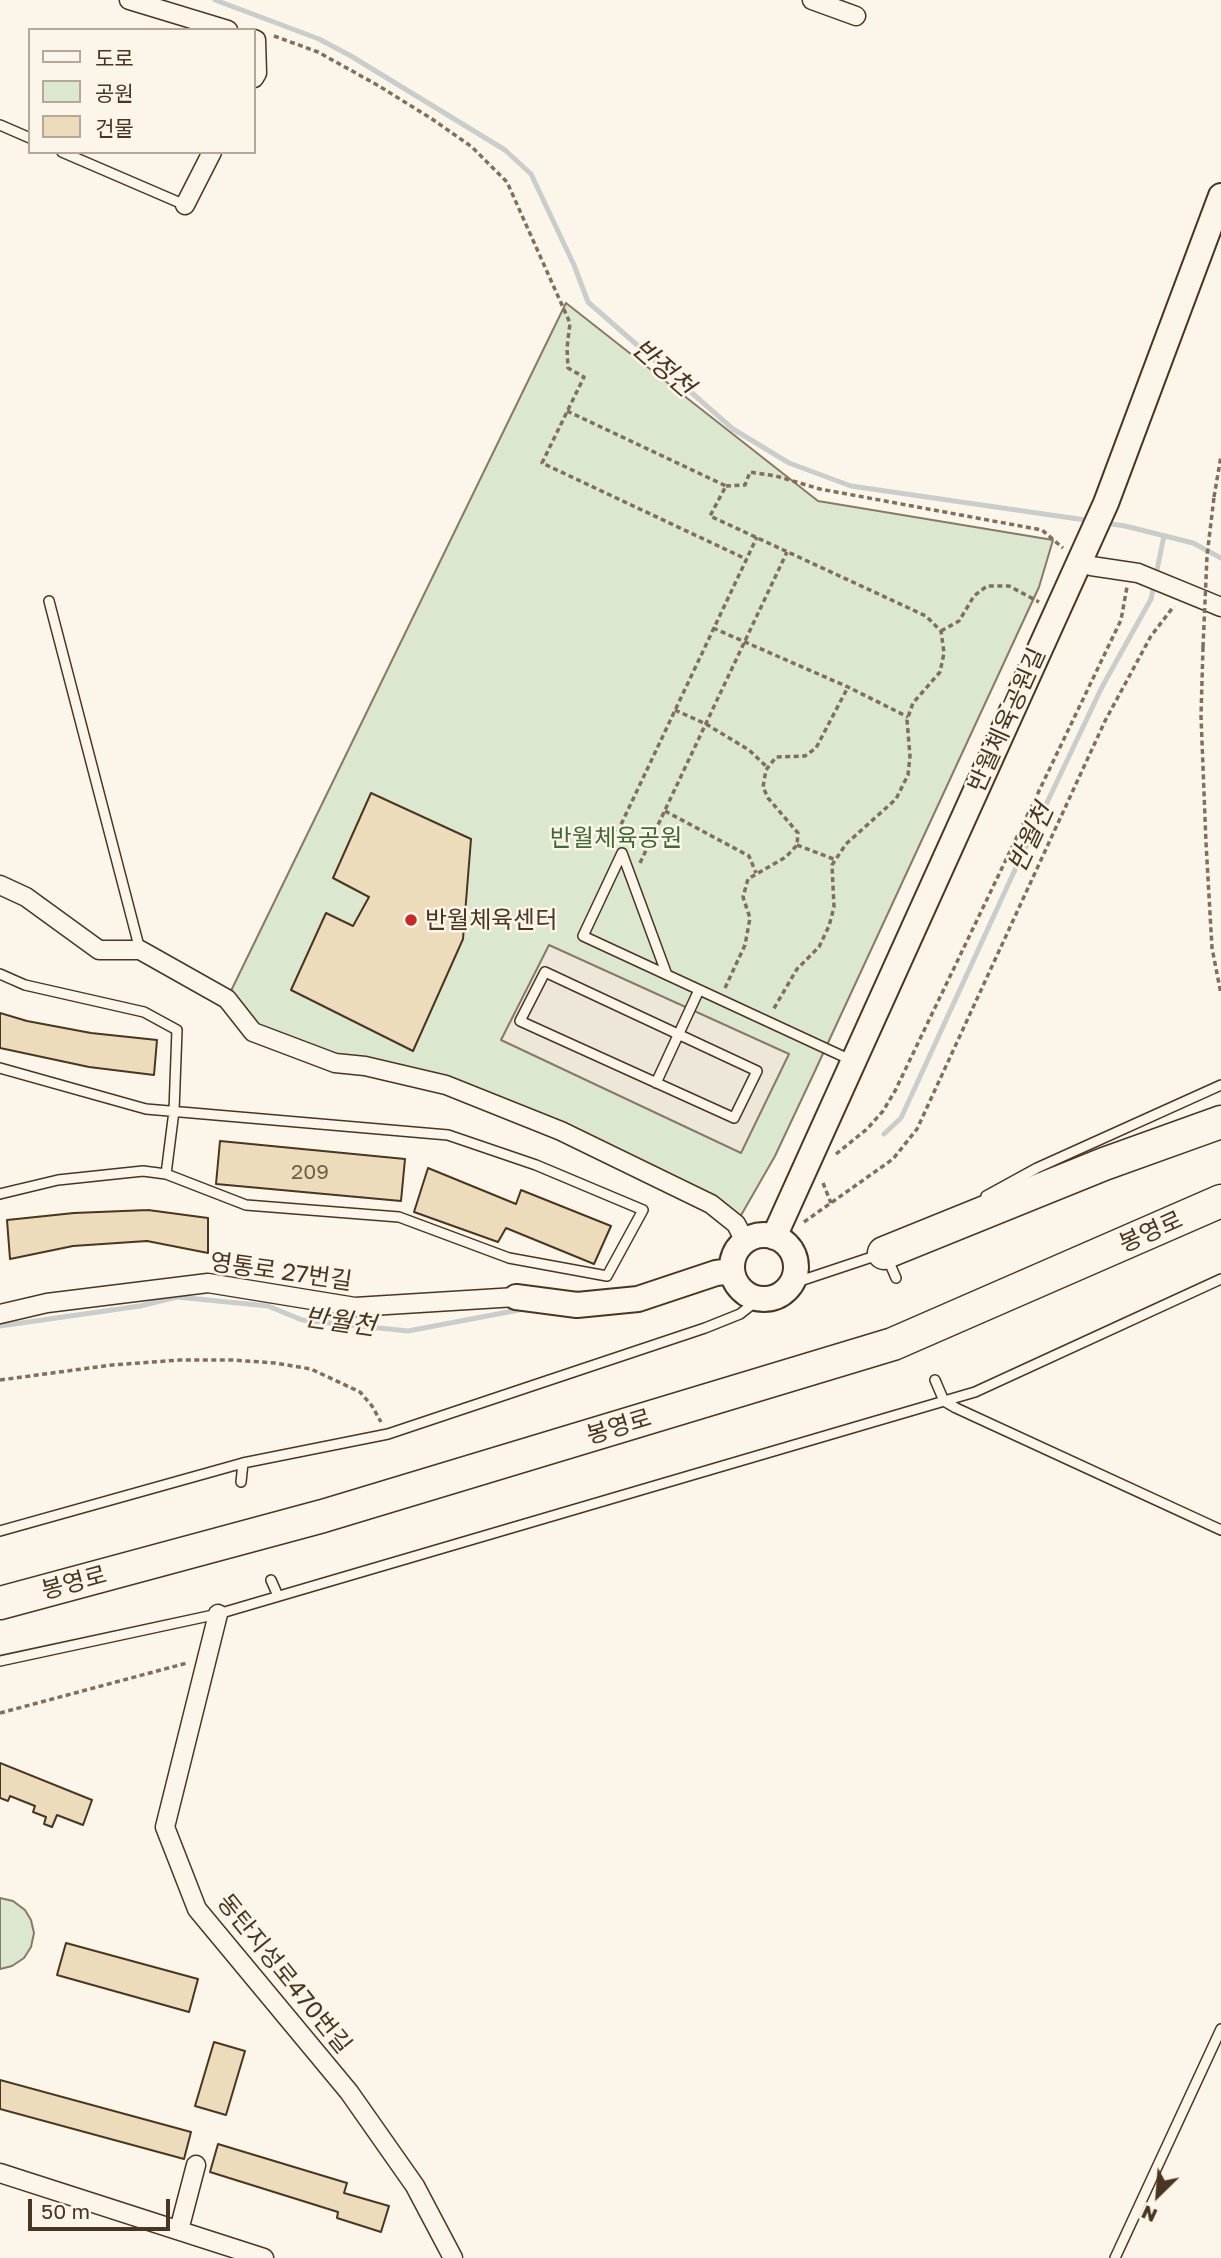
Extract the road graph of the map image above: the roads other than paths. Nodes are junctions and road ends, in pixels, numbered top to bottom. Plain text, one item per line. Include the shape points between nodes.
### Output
1 (129, 0) edge
2 (812, 0) edge
3 (856, 16) dead end
4 (221, 28) edge
5 (256, 56) edge
6 (256, 74) edge
7 (0, 125) edge
8 (28, 137) edge
9 (67, 154) edge
10 (211, 154) edge
11 (1221, 196) edge
12 (185, 205) joint
13 (1080, 556) junction
14 (49, 601) dead end
15 (1221, 607) edge
16 (0, 885) edge
17 (141, 950) junction
18 (0, 974) edge
19 (667, 975) junction
20 (699, 990) junction
21 (679, 1034) junction
22 (854, 1062) junction
23 (0, 1068) edge
24 (656, 1083) junction
25 (1221, 1085) edge
26 (174, 1111) junction
27 (1221, 1122) edge
28 (166, 1174) junction
29 (0, 1194) edge
30 (978, 1201) dead end
31 (1221, 1201) edge
32 (955, 1214) dead end
33 (775, 1237) junction
34 (745, 1241) junction
35 (890, 1265) junction
36 (732, 1271) junction
37 (1221, 1279) edge
38 (791, 1284) junction
39 (516, 1297) joint
40 (759, 1299) junction
41 (0, 1314) edge
42 (935, 1380) dead end
43 (944, 1401) junction
44 (243, 1463) junction
45 (242, 1482) dead end
46 (1221, 1530) edge
47 (0, 1531) edge
48 (271, 1580) dead end
49 (278, 1596) junction
50 (0, 1603) edge
51 (218, 1614) junction
52 (0, 1661) edge
53 (1221, 2029) edge
54 (196, 2165) dead end
55 (0, 2173) edge
56 (179, 2230) junction
57 (264, 2258) edge
58 (453, 2258) edge
59 (1115, 2258) edge

1 - 4 street
2 - 3 street
5 - 6 street
7 - 8 lane
9 - 12 lane
10 - 12 street
11 - 13 street, 반월체육공원길 via 1105,503
13 - 15 street via 1091,566 1133,572
13 - 22 street, 반월체육공원길
14 - 17 lane
16 - 17 street via 26,897 99,950
17 - 34 street via 227,999 253,1032 334,1063 446,1085 561,1130 711,1204 736,1224
18 - 26 lane via 25,985 144,1012 177,1030
19 - 19 lane via 583,936 622,853 632,881
19 - 20 lane
20 - 21 lane
20 - 22 lane
21 - 24 lane
21 - 24 lane via 757,1071 734,1118
21 - 24 lane via 545,972 520,1021
22 - 33 street, 반월체육공원길
23 - 26 lane via 146,1108
25 - 30 lane via 1037,1168
26 - 28 lane
26 - 28 lane via 448,1135 536,1165 643,1210 607,1276 509,1258 399,1217 246,1205
27 - 35 highway via 1104,1164
28 - 29 lane via 143,1171 58,1180
31 - 50 highway, 봉영로 via 893,1344 323,1516
32 - 35 lane
33 - 34 street via 760,1235
33 - 38 street via 787,1244 794,1257 796,1271
34 - 36 street via 734,1254
35 - 38 lane
36 - 39 street via 638,1299 577,1305
36 - 40 street via 738,1287
37 - 43 lane via 975,1392
38 - 40 street via 774,1298
39 - 41 street, 영통로 27번길 via 355,1307 208,1283 47,1303
40 - 44 lane via 740,1314 705,1328 388,1434
42 - 43 lane
43 - 46 lane
43 - 49 lane
44 - 45 lane
44 - 47 lane
48 - 49 lane
49 - 51 lane
51 - 52 lane
51 - 58 street, 동탄지성로470번길 via 165,1826 197,1909 349,2092 415,2186
53 - 59 lane
54 - 56 street
55 - 56 street
56 - 57 street

